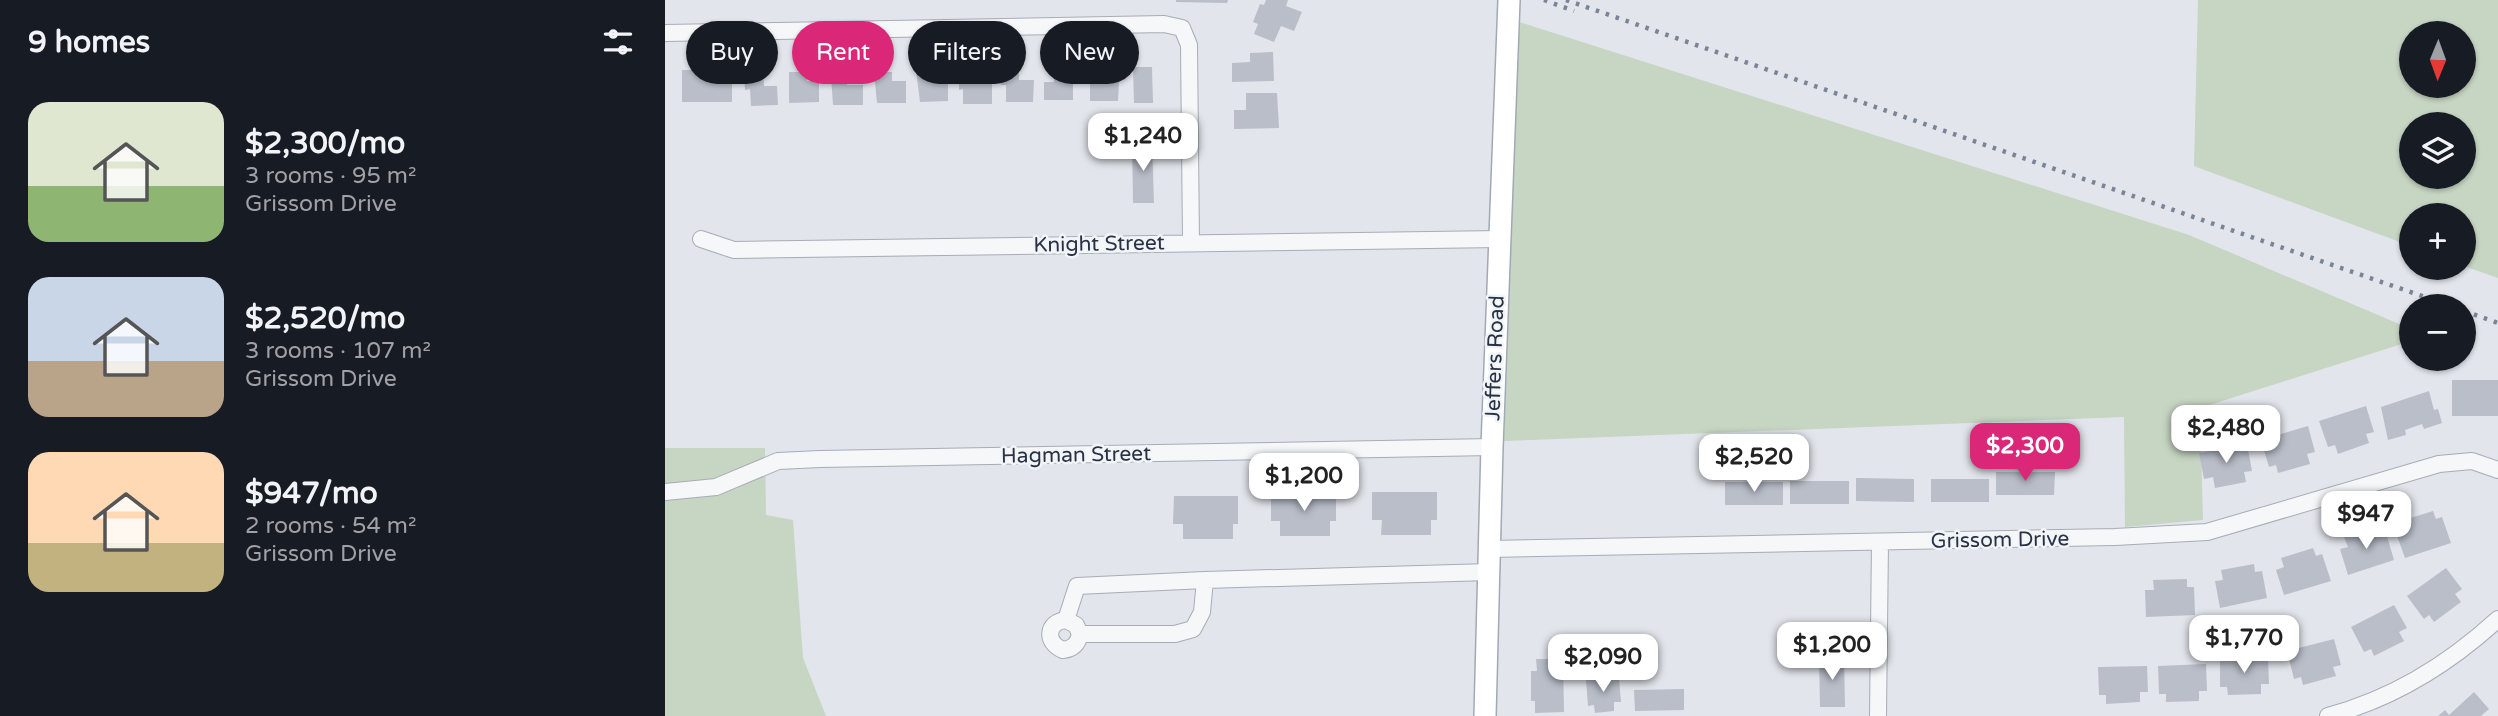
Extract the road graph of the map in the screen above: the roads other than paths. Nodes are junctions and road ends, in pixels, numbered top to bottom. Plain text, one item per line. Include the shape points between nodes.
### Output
1 (1509, 10) edge
2 (665, 33) edge
3 (701, 239) dead end
4 (1500, 239) junction
5 (1191, 242) junction
6 (1492, 447) junction
7 (2498, 470) edge
8 (665, 492) edge
9 (1880, 542) junction
10 (1490, 549) junction
11 (1490, 572) junction
12 (1205, 580) junction
13 (1066, 620) junction
14 (2498, 620) edge
15 (1080, 634) junction
16 (1485, 716) edge
17 (1878, 716) edge
18 (2328, 716) edge

1 - 4 main road, Jeffers Road
2 - 5 street via 1164,24 1182,28 1189,45
3 - 5 street, Knight Street via 734,250
4 - 5 street, Knight Street
4 - 6 main road, Jeffers Road
6 - 8 street, Hagman Street via 820,458 778,461 716,487
6 - 10 main road, Jeffers Road
7 - 9 street, Grissom Drive via 2472,461 2439,464 2207,532
9 - 10 street, Grissom Drive
9 - 17 street
10 - 11 main road, Jeffers Road
11 - 12 street
11 - 16 main road, Jeffers Road
12 - 13 street via 1077,586
12 - 15 street via 1202,612 1193,629 1175,635
13 - 15 street via 1076,625
13 - 15 street via 1052,626 1054,645 1063,650 1073,648
14 - 18 street via 2467,648 2424,676 2357,708

